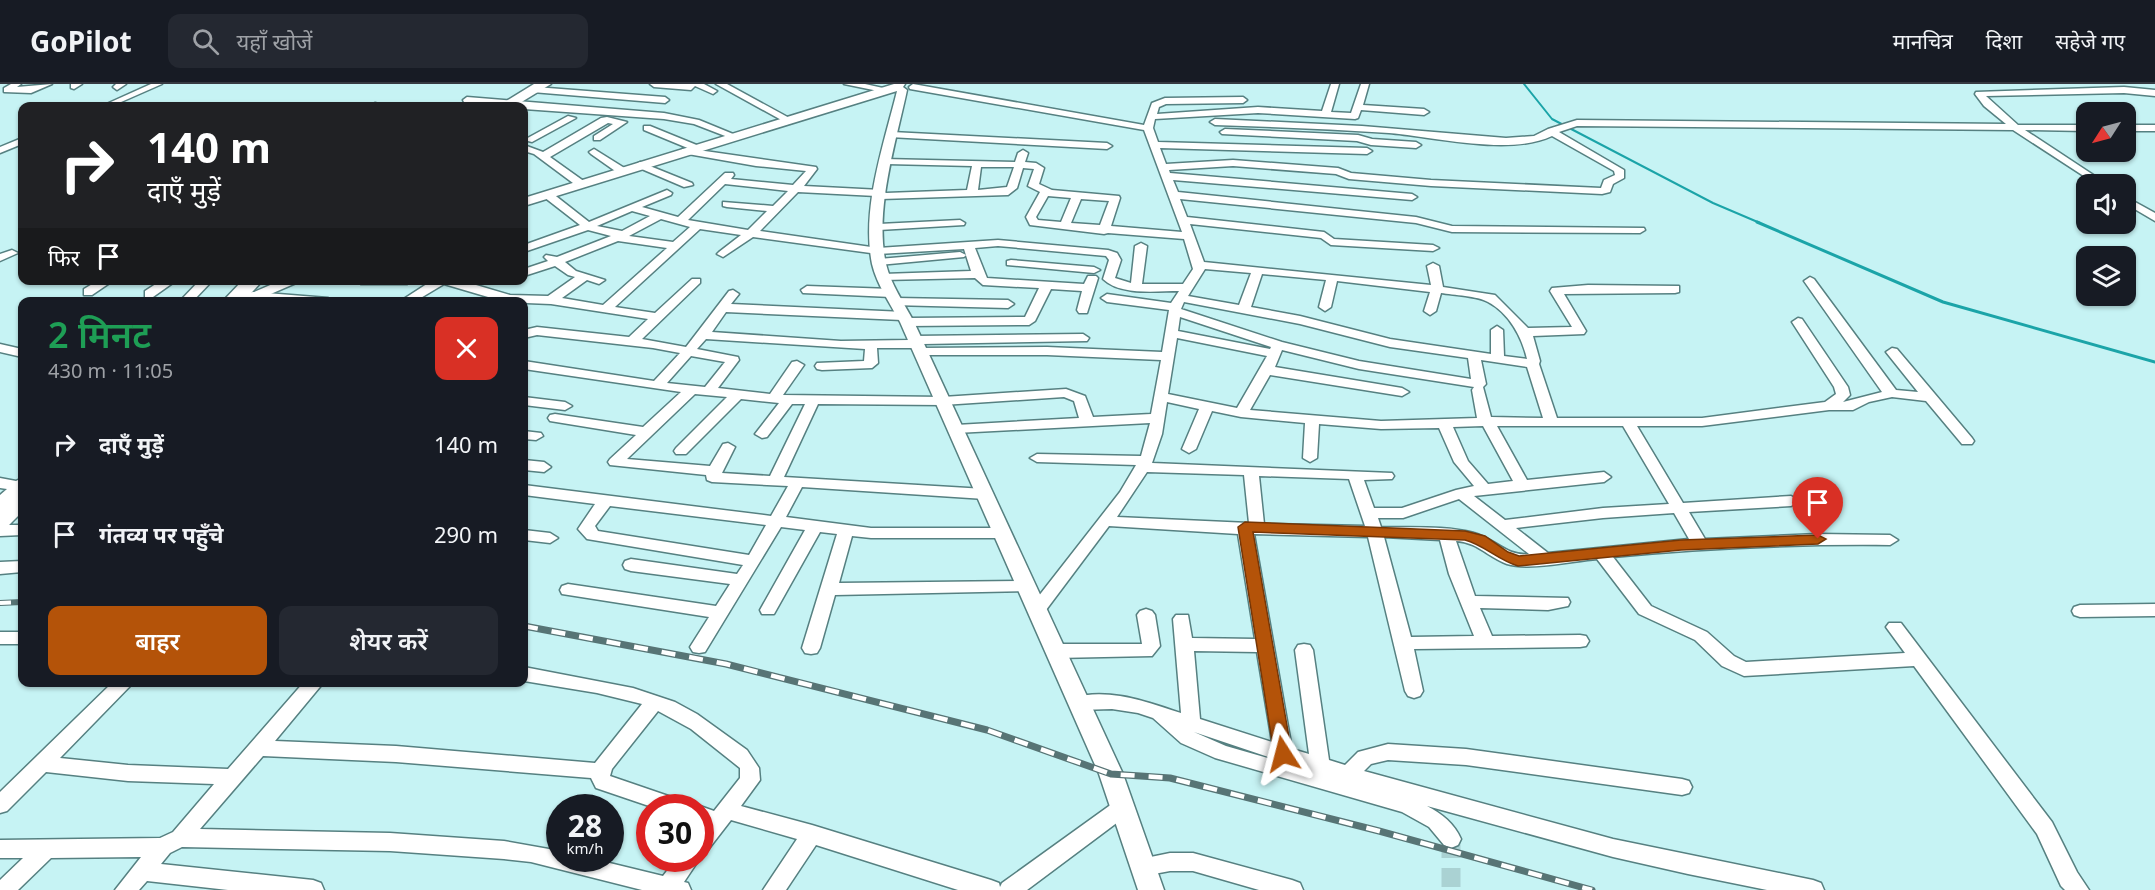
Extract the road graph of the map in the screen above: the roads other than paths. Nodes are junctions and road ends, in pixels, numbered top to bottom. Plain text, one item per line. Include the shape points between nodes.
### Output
1 (17, 84) edge
2 (48, 84) edge
3 (158, 84) edge
4 (654, 84) edge
5 (849, 84) edge
6 (1335, 84) edge
7 (1365, 84) edge
8 (2140, 84) edge
9 (694, 85) edge
10 (540, 87) edge
11 (717, 87) edge
12 (904, 87) edge
13 (2155, 93) edge
14 (634, 98) junction
15 (467, 100) dead end
16 (665, 100) dead end
17 (1243, 100) dead end
18 (115, 102) edge
19 (496, 102) edge
20 (513, 102) edge
21 (581, 102) dead end
22 (528, 103) edge
23 (528, 104) edge
24 (1359, 107) junction
25 (1215, 111) junction
26 (1424, 112) dead end
27 (528, 114) edge
28 (1326, 114) junction
29 (571, 118) junction
30 (607, 120) junction
31 (788, 120) junction
32 (1215, 122) junction
33 (1149, 123) junction
34 (647, 128) dead end
35 (2018, 128) junction
36 (2076, 128) edge
37 (2136, 128) edge
38 (2155, 128) edge
39 (1553, 129) junction
40 (1074, 130) junction
41 (892, 135) junction
42 (733, 136) junction
43 (597, 138) dead end
44 (18, 143) edge
45 (1153, 145) junction
46 (1416, 145) dead end
47 (1107, 146) dead end
48 (530, 147) edge
49 (691, 149) junction
50 (0, 150) edge
51 (1367, 151) dead end
52 (594, 152) dead end
53 (1023, 153) dead end
54 (887, 161) junction
55 (977, 163) junction
56 (1019, 164) junction
57 (640, 165) junction
58 (622, 171) junction
59 (1164, 171) junction
60 (2087, 174) edge
61 (581, 184) junction
62 (688, 185) dead end
63 (1013, 185) junction
64 (1034, 186) junction
65 (796, 188) junction
66 (1045, 192) junction
67 (667, 193) dead end
68 (972, 194) junction
69 (548, 195) junction
70 (881, 195) junction
71 (1077, 195) junction
72 (1172, 195) junction
73 (1412, 197) dead end
74 (528, 201) edge
75 (727, 204) dead end
76 (2136, 206) edge
77 (632, 208) junction
78 (776, 209) junction
79 (659, 216) junction
80 (2155, 218) edge
81 (1181, 220) junction
82 (679, 222) junction
83 (583, 224) junction
84 (960, 224) dead end
85 (697, 226) junction
86 (1064, 226) junction
87 (879, 227) junction
88 (1640, 230) dead end
89 (1104, 231) junction
90 (749, 234) junction
91 (620, 236) junction
92 (1187, 236) junction
93 (528, 237) edge
94 (673, 244) junction
95 (537, 245) junction
96 (1141, 246) dead end
97 (528, 248) edge
98 (1433, 248) dead end
99 (969, 249) junction
100 (12, 253) dead end
101 (723, 254) dead end
102 (0, 258) edge
103 (555, 261) junction
104 (1096, 261) junction
105 (1011, 263) dead end
106 (1199, 266) junction
107 (1433, 266) dead end
108 (528, 271) edge
109 (1257, 272) junction
110 (978, 274) junction
111 (585, 276) junction
112 (1332, 278) junction
113 (599, 280) dead end
114 (696, 280) dead end
115 (1810, 281) dead end
116 (100, 285) edge
117 (163, 285) edge
118 (202, 285) edge
119 (278, 285) edge
120 (434, 285) edge
121 (456, 285) edge
122 (1047, 285) junction
123 (1136, 286) junction
124 (1089, 288) junction
125 (891, 289) junction
126 (1675, 289) dead end
127 (807, 290) dead end
128 (1437, 290) junction
129 (88, 292) dead end
130 (248, 293) edge
131 (149, 294) dead end
132 (733, 294) dead end
133 (190, 297) edge
134 (284, 297) edge
135 (414, 297) edge
136 (489, 297) edge
137 (1107, 298) dead end
138 (528, 300) edge
139 (550, 300) junction
140 (1179, 301) junction
141 (1008, 304) dead end
142 (1325, 307) dead end
143 (723, 308) junction
144 (605, 309) junction
145 (1244, 309) junction
146 (1083, 310) dead end
147 (1430, 310) dead end
148 (1258, 311) junction
149 (656, 317) junction
150 (1798, 322) dead end
151 (1497, 330) dead end
152 (1524, 332) junction
153 (528, 333) edge
154 (1171, 333) junction
155 (703, 335) junction
156 (1253, 336) junction
157 (1083, 338) dead end
158 (631, 342) junction
159 (871, 345) junction
160 (918, 345) junction
161 (0, 348) edge
162 (1277, 350) junction
163 (690, 351) junction
164 (18, 352) edge
165 (1892, 352) dead end
166 (1168, 356) junction
167 (1474, 357) junction
168 (1498, 360) junction
169 (1532, 363) junction
170 (797, 365) dead end
171 (528, 366) edge
172 (822, 366) dead end
173 (1266, 370) junction
174 (657, 386) junction
175 (691, 390) junction
176 (1479, 390) dead end
177 (709, 391) junction
178 (1402, 392) dead end
179 (1890, 393) junction
180 (738, 394) junction
181 (1161, 397) junction
182 (1929, 397) junction
183 (781, 399) junction
184 (813, 401) junction
185 (943, 401) junction
186 (528, 402) edge
187 (1829, 406) junction
188 (1208, 407) junction
189 (1241, 413) junction
190 (1157, 418) junction
191 (1312, 420) junction
192 (1087, 421) junction
193 (1551, 421) junction
194 (1627, 421) junction
195 (1488, 422) junction
196 (1445, 424) junction
197 (956, 429) junction
198 (646, 432) junction
199 (762, 434) dead end
200 (1967, 441) dead end
201 (728, 447) dead end
202 (1189, 449) dead end
203 (681, 452) dead end
204 (1037, 458) dead end
205 (1310, 458) dead end
206 (1144, 464) junction
207 (528, 465) edge
208 (544, 467) dead end
209 (714, 471) junction
210 (1251, 472) junction
211 (1355, 475) junction
212 (1387, 476) dead end
213 (1604, 477) dead end
214 (775, 482) junction
215 (0, 483) edge
216 (797, 483) junction
217 (1522, 485) junction
218 (18, 486) edge
219 (18, 489) edge
220 (1484, 489) junction
221 (528, 490) edge
222 (18, 491) edge
223 (1461, 493) junction
224 (985, 494) junction
225 (607, 500) junction
226 (1791, 501) dead end
227 (0, 503) edge
228 (1677, 507) junction
229 (18, 508) edge
230 (1369, 513) junction
231 (0, 514) edge
232 (1105, 521) junction
233 (776, 522) junction
234 (1502, 525) junction
235 (815, 526) junction
236 (1251, 527) junction
237 (0, 530) edge
238 (18, 530) edge
239 (846, 530) junction
240 (1376, 531) junction
241 (1003, 533) junction
242 (1446, 534) junction
243 (528, 535) edge
244 (550, 538) dead end
245 (1890, 540) dead end
246 (1700, 544) junction
247 (1601, 554) junction
248 (1545, 559) junction
249 (753, 561) junction
250 (631, 565) dead end
251 (18, 567) edge
252 (0, 568) edge
253 (741, 580) junction
254 (1027, 587) junction
255 (830, 589) junction
256 (568, 590) dead end
257 (1469, 602) junction
258 (1562, 602) dead end
259 (768, 610) dead end
260 (1037, 610) junction
261 (2155, 610) edge
262 (2080, 611) dead end
263 (720, 613) junction
264 (1146, 615) dead end
265 (1182, 619) dead end
266 (1895, 627) dead end
267 (18, 638) edge
268 (0, 639) edge
269 (1580, 641) dead end
270 (1486, 643) junction
271 (1185, 644) junction
272 (1404, 644) junction
273 (1265, 646) junction
274 (699, 647) dead end
275 (811, 648) dead end
276 (1304, 650) dead end
277 (1056, 651) junction
278 (1919, 659) junction
279 (528, 675) edge
280 (120, 687) edge
281 (311, 687) edge
282 (1414, 691) dead end
283 (654, 702) junction
284 (1079, 703) junction
285 (1156, 712) junction
286 (1191, 722) junction
287 (258, 748) junction
288 (1283, 754) junction
289 (41, 764) junction
290 (1320, 766) junction
291 (600, 771) junction
292 (1347, 775) junction
293 (233, 777) junction
294 (1682, 787) dead end
295 (638, 794) edge
296 (0, 805) edge
297 (1123, 807) junction
298 (716, 816) edge
299 (812, 834) junction
300 (1451, 839) tunnel mouth
301 (172, 842) junction
302 (48, 847) junction
303 (0, 849) edge
304 (1143, 867) junction
305 (142, 871) junction
306 (682, 872) edge
307 (673, 888) edge
308 (4, 890) edge
309 (126, 890) edge
310 (313, 890) edge
311 (774, 890) edge
312 (991, 890) edge
313 (1010, 890) edge
314 (1151, 890) edge
315 (1292, 890) edge
316 (1814, 890) edge
317 (2078, 890) edge

1 - 2 street via 7,90 31,90
3 - 18 street
4 - 9 street
4 - 14 street
5 - 12 street
6 - 28 street
7 - 24 street
8 - 13 street
9 - 11 street
10 - 14 street
10 - 20 main road
11 - 31 street
12 - 31 street
12 - 40 street
12 - 41 street
13 - 35 street via 2124,90 1979,94
14 - 16 street
15 - 19 street
17 - 33 street via 1161,102 1155,105
21 - 22 street
23 - 42 street via 664,116 696,122
24 - 26 street
24 - 28 street via 1355,116
25 - 28 street
25 - 32 street
25 - 33 street
27 - 29 street
29 - 30 street
29 - 48 street
30 - 43 street via 622,122
30 - 48 street
31 - 42 street
32 - 39 street via 1470,138 1536,139
32 - 46 street via 1215,130 1220,132 1358,138
33 - 40 street
33 - 45 street
34 - 49 street
35 - 36 street
35 - 39 street via 1673,123 1567,125
35 - 60 street
37 - 38 street
39 - 59 street via 1621,174 1602,191 1431,183 1233,163
40 - 41 street
40 - 47 street
41 - 54 street
42 - 49 street
44 - 50 street
45 - 51 street
45 - 59 street
48 - 61 street
49 - 57 street
49 - 65 street via 756,163 812,169
52 - 58 street
53 - 56 street
54 - 55 street
54 - 70 street
55 - 56 street
55 - 68 street
56 - 63 street
56 - 64 street via 1039,167
57 - 58 street
57 - 62 street
58 - 61 street
59 - 72 street
59 - 73 street
61 - 69 street
63 - 64 street
63 - 68 street via 1008,192
64 - 66 street via 1044,188
65 - 70 street
65 - 78 street
65 - 82 street via 727,178
66 - 71 street
66 - 86 street via 1031,220
67 - 77 street
68 - 70 street
69 - 74 street
69 - 83 street
70 - 87 street
71 - 86 street
71 - 89 street via 1115,198
72 - 81 street
72 - 88 street via 1416,220 1452,229
75 - 78 street
76 - 80 street
77 - 79 street
77 - 83 street
78 - 90 street
79 - 82 street
79 - 91 street
81 - 92 street
81 - 98 street via 1324,235 1331,242
82 - 85 street
83 - 91 street
83 - 93 street
83 - 95 street
84 - 87 street
85 - 90 street
85 - 94 street
86 - 89 street
87 - 125 street
89 - 92 street
90 - 101 street
90 - 125 street
91 - 94 street
91 - 103 street
92 - 106 street
94 - 144 street
95 - 97 street
95 - 103 street
96 - 123 street
99 - 104 street via 1031,244
99 - 110 street
99 - 125 street
100 - 102 street
103 - 108 street
103 - 111 street via 572,273
104 - 105 street
104 - 123 street via 1115,256 1109,279
104 - 124 street
106 - 109 street
106 - 140 street
107 - 128 street
109 - 112 street
109 - 145 street
110 - 122 street via 988,282
110 - 125 street
111 - 113 street
111 - 139 street
112 - 128 street
112 - 142 street
114 - 149 street
115 - 179 street
116 - 129 street
117 - 131 street
118 - 133 street
119 - 130 street
120 - 135 street
121 - 136 street
122 - 124 street
122 - 125 street via 1029,321
123 - 140 street
124 - 146 street
125 - 127 street
125 - 141 street
125 - 143 street via 824,315
125 - 160 street
126 - 152 street via 1556,291 1580,331
128 - 147 street
128 - 152 street via 1491,298
130 - 134 street
132 - 143 street
137 - 140 street
138 - 139 street
139 - 144 street
140 - 145 street
140 - 154 street
140 - 156 street
143 - 155 street
144 - 149 street
145 - 148 street
148 - 156 street
148 - 167 street via 1390,343
149 - 158 street
150 - 187 street via 1841,387 1843,395
151 - 168 street
152 - 169 street via 1529,339
153 - 158 street
154 - 162 street
154 - 166 street
155 - 159 street
155 - 163 street
156 - 162 street
157 - 160 street
158 - 163 street
159 - 160 street
159 - 172 street via 867,365
160 - 166 street
160 - 185 street
161 - 164 street
162 - 167 street via 1479,384
162 - 173 street
163 - 174 street
163 - 177 street via 733,360
165 - 182 street
166 - 181 street
167 - 168 street
168 - 169 street
169 - 193 street
170 - 183 street
171 - 174 street
173 - 178 street
173 - 189 street
174 - 175 street
175 - 177 street
175 - 198 street
176 - 195 street via 1484,419
177 - 180 street
179 - 182 street
179 - 187 street via 1853,406
180 - 183 street
180 - 203 street
181 - 188 street
181 - 190 street
182 - 200 street
183 - 184 street
183 - 199 street
184 - 185 street
184 - 214 street
185 - 192 street via 1072,394 1080,399
185 - 197 street
186 - 198 street
187 - 194 street via 1702,422
188 - 189 street
188 - 202 street
189 - 191 street
190 - 192 street
190 - 206 street
191 - 196 street
191 - 205 street
192 - 197 street
193 - 194 street
193 - 195 street
194 - 228 street
195 - 196 street
195 - 217 street
196 - 220 street via 1461,462
197 - 224 street
198 - 209 street via 616,459 616,464
201 - 209 street
204 - 206 street
206 - 210 street
206 - 232 street
207 - 208 street
209 - 214 street via 712,477 716,478
210 - 211 street
210 - 236 street
211 - 212 street
211 - 230 street
213 - 217 street
214 - 216 street
215 - 218 street
216 - 224 street
216 - 233 street
217 - 220 street
219 - 227 street
220 - 223 street
221 - 225 street
222 - 231 main road
223 - 230 street via 1404,513
223 - 234 street
224 - 241 street
225 - 233 street
225 - 249 street via 587,525 593,535
226 - 228 street
228 - 234 street
228 - 246 street
229 - 237 street
230 - 240 street
232 - 236 street via 1190,528
232 - 260 street
233 - 235 street
233 - 249 street
234 - 248 street
235 - 239 street
235 - 259 street
236 - 240 street
236 - 273 street
237 - 238 street
239 - 241 street via 900,535
239 - 255 street
240 - 242 street
240 - 272 street
241 - 254 street
242 - 248 street via 1480,539 1510,560
242 - 257 street
243 - 244 street
245 - 246 street
246 - 247 street
247 - 248 street
247 - 278 street via 1645,610 1701,636 1728,661 1744,669
249 - 253 street
250 - 253 street
251 - 252 street
253 - 263 street
254 - 255 street
254 - 260 street
255 - 275 street
256 - 263 street
257 - 258 street
257 - 270 street
260 - 277 street
261 - 262 street
263 - 274 street
264 - 277 street via 1150,646 1146,651
265 - 271 street
266 - 278 street
267 - 268 street
269 - 270 street
270 - 272 street
271 - 273 street
271 - 286 street
272 - 282 street
273 - 288 street
276 - 290 street
277 - 284 street
278 - 317 street via 2045,828
279 - 283 street via 584,683
280 - 289 street
281 - 287 street
283 - 291 street
283 - 298 street via 689,718 749,764 750,780
284 - 285 street via 1112,702
284 - 297 street
285 - 286 street
285 - 300 street via 1188,738 1222,753 1407,805 1436,821
286 - 288 street
287 - 291 street via 396,754
287 - 293 street
288 - 290 street
289 - 293 street
289 - 296 street
290 - 292 street
291 - 295 street via 603,782
292 - 294 street via 1365,758 1388,752 1466,757
292 - 316 street via 1616,849
293 - 301 street
297 - 304 street
297 - 313 street
298 - 299 street
299 - 311 street
299 - 312 street
301 - 302 street
301 - 305 street
301 - 307 street via 379,842 504,850
302 - 303 street
302 - 308 street
304 - 314 street
304 - 315 street via 1193,862
305 - 309 street
305 - 310 street
306 - 307 street

